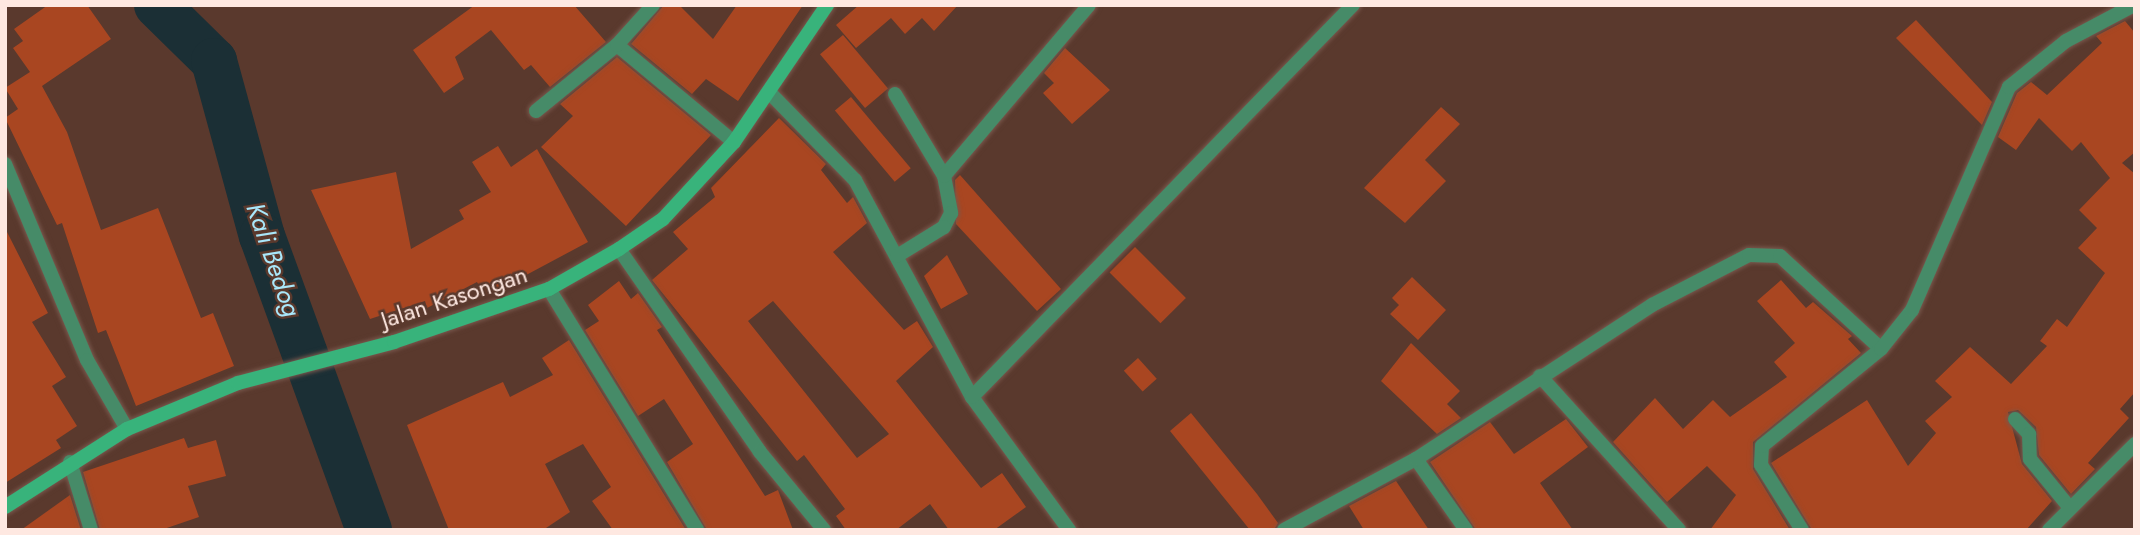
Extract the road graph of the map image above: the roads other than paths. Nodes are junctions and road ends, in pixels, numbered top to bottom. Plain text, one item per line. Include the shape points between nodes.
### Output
1 (653, 5) edge
2 (827, 5) edge
3 (1089, 5) edge
4 (1353, 5) edge
5 (2134, 5) edge
6 (617, 45) junction
7 (770, 93) junction
8 (895, 94) dead end
9 (536, 111) dead end
10 (734, 142) junction
11 (5, 164) edge
12 (944, 176) junction
13 (619, 249) junction
14 (897, 256) junction
15 (549, 289) junction
16 (1881, 349) junction
17 (1540, 376) junction
18 (972, 397) junction
19 (2015, 419) dead end
20 (127, 429) junction
21 (2135, 444) edge
22 (1416, 459) junction
23 (70, 462) junction
24 (5, 507) edge
25 (2070, 508) junction
26 (91, 530) edge
27 (697, 530) edge
28 (824, 530) edge
29 (1069, 530) edge
30 (1284, 530) edge
31 (1465, 530) edge
32 (1679, 530) edge
33 (1802, 530) edge
34 (2049, 530) edge

1 - 6 street
2 - 7 main road, Jalan Kasongan
3 - 12 street
4 - 18 street
5 - 16 street via 2066,41 2009,87 1925,284
6 - 9 street
6 - 10 street
7 - 10 main road, Jalan Kasongan
7 - 14 street via 855,180
8 - 12 street
10 - 13 main road, Jalan Kasongan via 663,219
11 - 20 street via 86,360
12 - 14 street via 949,223
13 - 15 main road, Jalan Kasongan
13 - 28 street via 760,452
14 - 18 street
15 - 20 main road, Jalan Kasongan via 394,342 238,383
15 - 27 street
16 - 17 street via 1789,262 1760,252 1652,305
16 - 33 street via 1762,446 1761,465
17 - 22 street
17 - 32 street
18 - 29 street
19 - 25 street via 2029,434 2030,459
20 - 23 main road, Jalan Kasongan
21 - 25 street
22 - 30 street
22 - 31 street
23 - 24 main road, Jalan Kasongan
23 - 26 street
25 - 34 street

